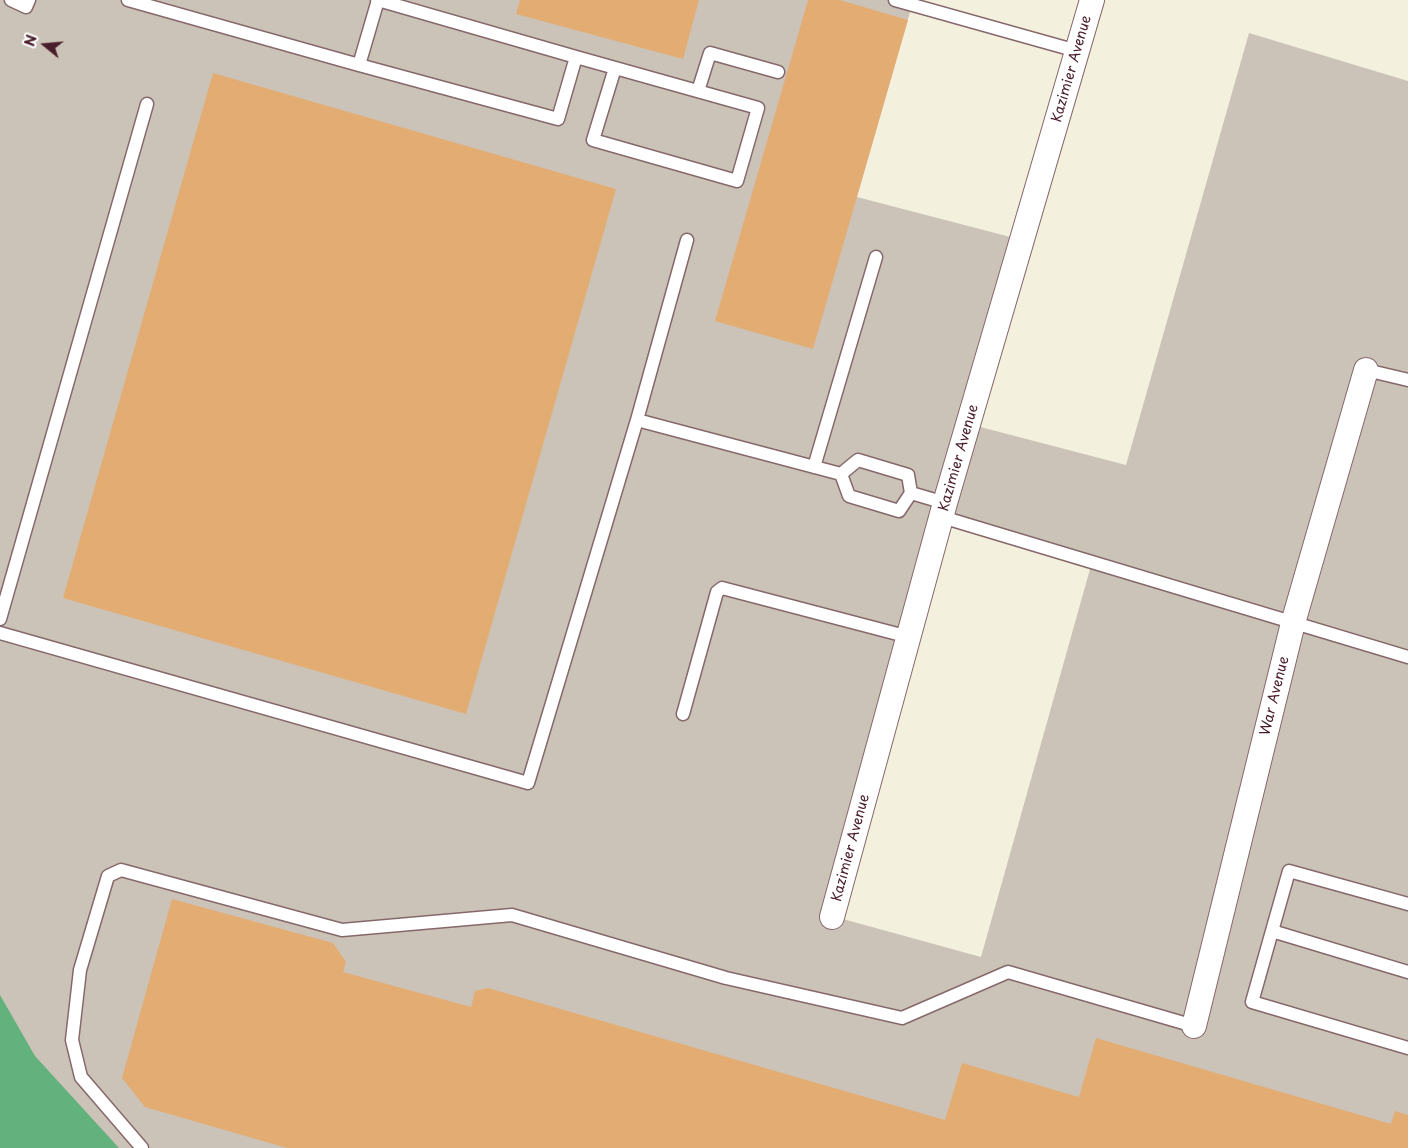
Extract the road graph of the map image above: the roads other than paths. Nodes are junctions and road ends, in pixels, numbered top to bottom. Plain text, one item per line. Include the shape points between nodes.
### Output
1 (11, 0) edge
2 (29, 0) edge
3 (128, 0) edge
4 (377, 0) edge
5 (894, 0) edge
6 (1092, 0) edge
7 (1077, 51) junction
8 (576, 57) junction
9 (359, 65) junction
10 (615, 68) junction
11 (778, 72) dead end
12 (698, 91) junction
13 (147, 104) dead end
14 (687, 240) dead end
15 (876, 257) dead end
16 (1366, 370) joint
17 (1408, 380) edge
18 (637, 420) junction
19 (814, 467) junction
20 (842, 474) junction
21 (911, 493) junction
22 (943, 510) junction
23 (0, 619) edge
24 (1293, 623) junction
25 (0, 633) edge
26 (909, 637) junction
27 (1408, 658) edge
28 (684, 714) dead end
29 (1408, 904) edge
30 (832, 917) dead end
31 (1272, 931) junction
32 (1408, 972) edge
33 (1194, 1026) joint
34 (1408, 1048) edge
35 (142, 1148) edge

1 - 2 lane via 26,7
3 - 9 lane
4 - 8 lane
4 - 9 lane
5 - 7 lane
6 - 7 street, Kazimier Avenue
7 - 22 street, Kazimier Avenue
8 - 9 lane via 558,119
8 - 10 lane
10 - 12 lane
10 - 12 lane via 593,140 737,181 758,108
11 - 12 lane via 710,53
13 - 23 lane
14 - 18 lane
15 - 19 lane
16 - 17 lane
16 - 24 street, War Avenue
18 - 19 lane
18 - 25 lane via 528,783
19 - 20 lane
20 - 21 lane via 858,460 908,475
20 - 21 lane via 849,496 899,511
21 - 22 lane
22 - 24 lane
22 - 26 street, Kazimier Avenue
24 - 27 lane
24 - 33 street, War Avenue
26 - 28 lane via 722,588 717,592
26 - 30 street, Kazimier Avenue
29 - 31 lane via 1289,871
31 - 32 lane
31 - 34 lane via 1252,1002
33 - 35 lane via 1008,972 902,1018 726,978 512,915 342,930 121,870 108,876 80,970 72,1040 80,1077

